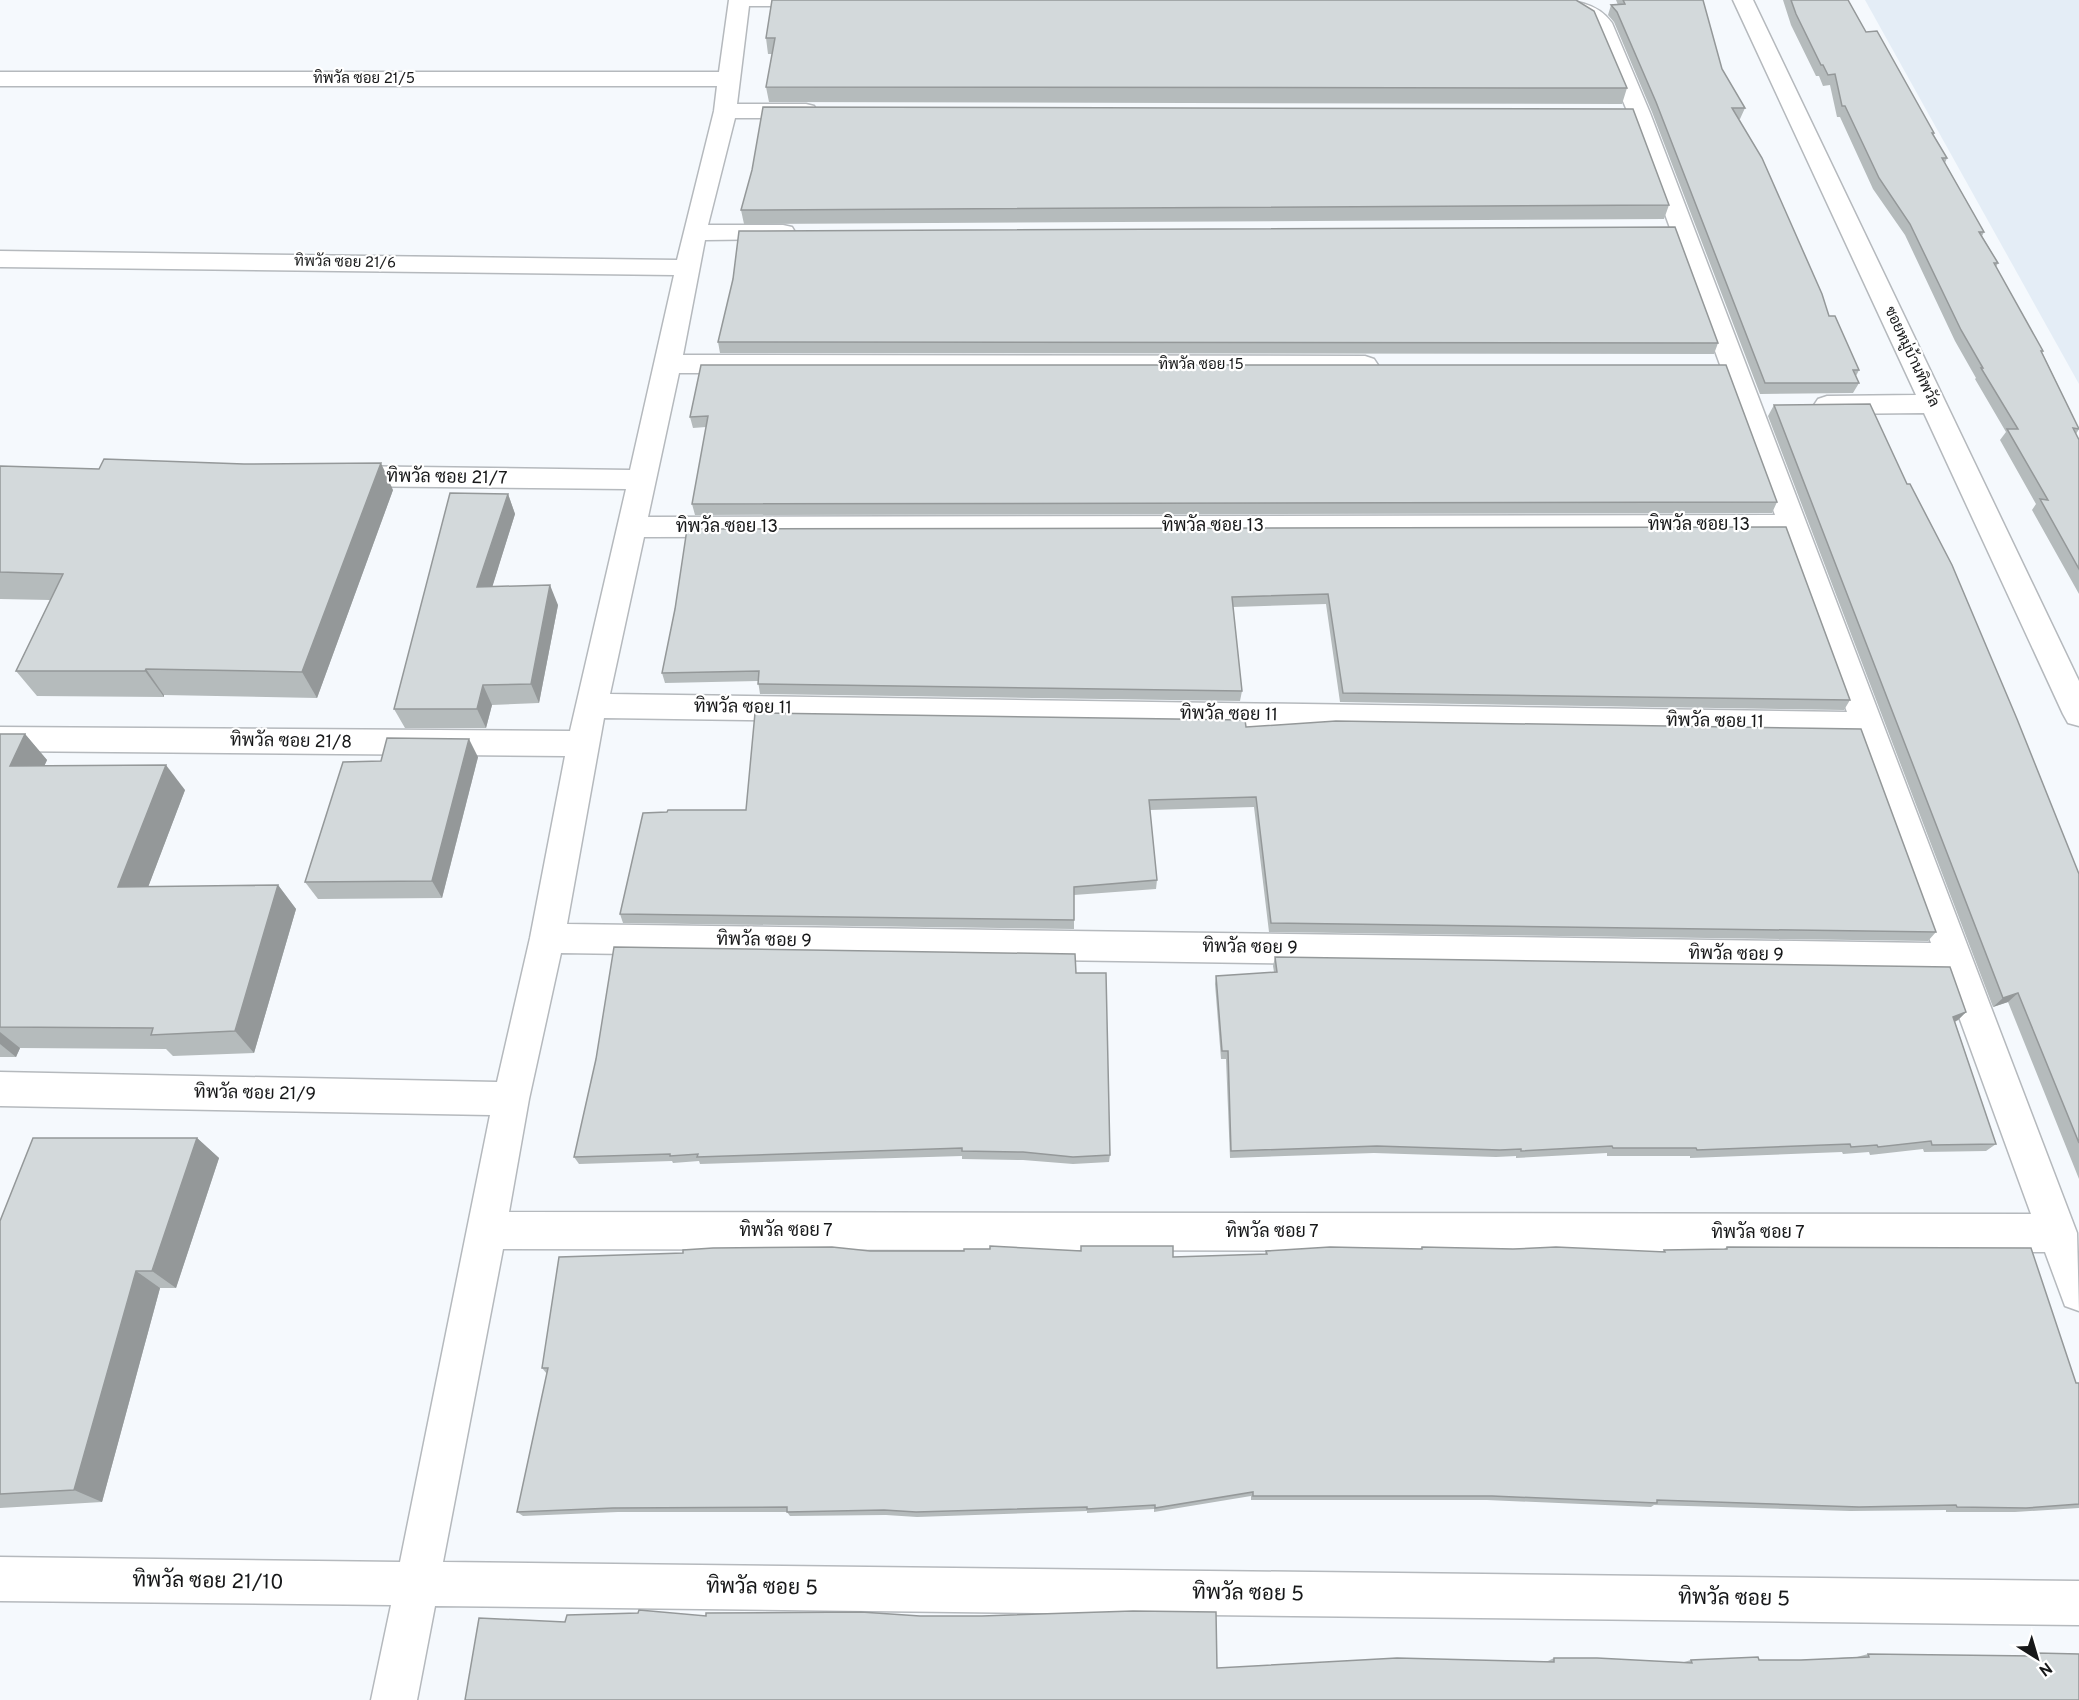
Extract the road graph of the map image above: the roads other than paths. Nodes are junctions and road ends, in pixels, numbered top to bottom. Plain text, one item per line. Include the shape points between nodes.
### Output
1 (739, 0) edge
2 (749, 0) edge
3 (1743, 0) edge
4 (832, 1) edge
5 (1555, 3) edge
6 (1532, 5) edge
7 (0, 79) edge
8 (729, 79) junction
9 (725, 111) junction
10 (832, 112) edge
11 (801, 232) edge
12 (694, 233) junction
13 (0, 259) edge
14 (689, 268) junction
15 (668, 364) junction
16 (1386, 365) edge
17 (1933, 404) junction
18 (1806, 405) edge
19 (321, 476) edge
20 (642, 480) junction
21 (1794, 525) junction
22 (632, 527) junction
23 (592, 706) junction
24 (2079, 714) edge
25 (1865, 724) junction
26 (0, 739) edge
27 (583, 744) junction
28 (547, 938) junction
29 (1953, 958) junction
30 (0, 1089) edge
31 (511, 1099) junction
32 (487, 1230) junction
33 (2058, 1233) junction
34 (2079, 1292) edge
35 (0, 1579) edge
36 (416, 1584) junction
37 (2079, 1603) edge
38 (394, 1700) edge

1 - 8 street
2 - 4 street
3 - 17 street, ซอยหมู่บ้านทิพวัล
5 - 6 street
5 - 21 street via 1581,8 1600,22 1627,113 1722,365 1760,405
7 - 8 street, ทิพวัล ซอย 21/5
8 - 9 street
9 - 10 street
9 - 12 street
11 - 12 street
12 - 14 street
13 - 14 street, ทิพวัล ซอย 21/6
14 - 15 street
15 - 16 street, ทิพวัล ซอย 15
15 - 20 street
17 - 18 street
17 - 24 street, ซอยหมู่บ้านทิพวัล
19 - 20 street, ทิพวัล ซอย 21/7
20 - 22 street
21 - 22 street, ทิพวัล ซอย 13
21 - 25 street
22 - 23 street
23 - 25 street, ทิพวัล ซอย 11
23 - 27 street
25 - 29 street
26 - 27 street, ทิพวัล ซอย 21/8
27 - 28 street
28 - 29 street, ทิพวัล ซอย 9
28 - 31 street
29 - 33 street
30 - 31 street, ทิพวัล ซอย 21/9
31 - 32 street
32 - 33 street, ทิพวัล ซอย 7
32 - 36 street
33 - 34 street
35 - 36 street, ทิพวัล ซอย 21/10
36 - 37 street, ทิพวัล ซอย 5
36 - 38 street

